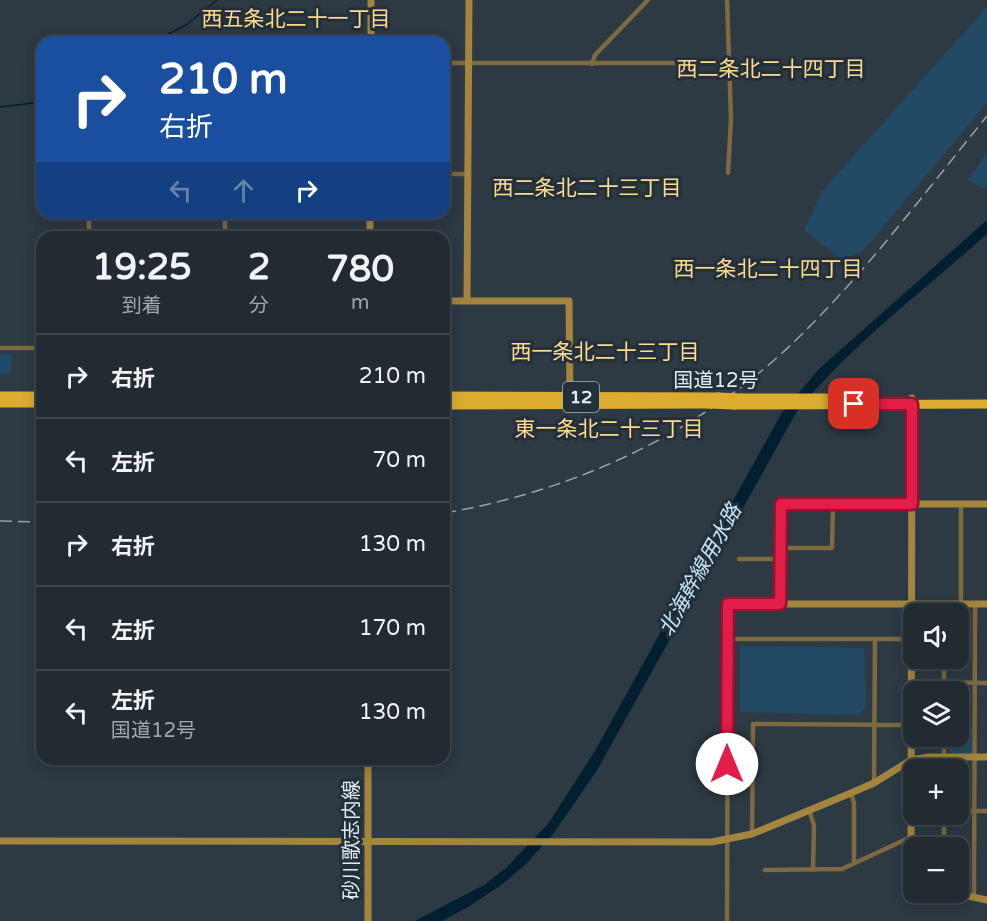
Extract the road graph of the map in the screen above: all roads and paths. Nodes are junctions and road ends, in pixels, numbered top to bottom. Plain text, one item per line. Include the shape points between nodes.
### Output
1 (370, 0) edge
2 (469, 0) edge
3 (648, 0) edge
4 (728, 0) edge
5 (370, 36) edge
6 (450, 63) edge
7 (468, 63) junction
8 (729, 63) junction
9 (592, 64) junction
10 (728, 173) dead end
11 (450, 174) edge
12 (469, 174) junction
13 (450, 301) edge
14 (467, 301) junction
15 (0, 348) edge
16 (36, 348) edge
17 (0, 396) edge
18 (36, 396) edge
19 (450, 396) edge
20 (570, 397) junction
21 (987, 398) edge
22 (783, 401) junction
23 (912, 401) junction
24 (0, 403) edge
25 (36, 403) edge
26 (987, 404) edge
27 (450, 405) edge
28 (833, 504) junction
29 (912, 504) junction
30 (961, 504) junction
31 (987, 504) edge
32 (780, 548) junction
33 (739, 559) dead end
34 (780, 559) junction
35 (912, 603) edge
36 (961, 603) edge
37 (728, 604) joint
38 (780, 604) junction
39 (903, 604) edge
40 (969, 604) edge
41 (975, 604) junction
42 (987, 604) edge
43 (728, 639) junction
44 (874, 639) junction
45 (903, 639) edge
46 (969, 683) edge
47 (975, 683) junction
48 (987, 683) edge
49 (875, 725) junction
50 (903, 725) edge
51 (945, 747) edge
52 (945, 757) junction
53 (975, 757) junction
54 (987, 757) edge
55 (922, 759) edge
56 (727, 764) junction
57 (753, 764) junction
58 (368, 765) edge
59 (903, 765) edge
60 (874, 783) junction
61 (851, 793) junction
62 (809, 810) junction
63 (969, 811) edge
64 (975, 811) junction
65 (987, 811) edge
66 (911, 825) edge
67 (752, 834) junction
68 (911, 837) edge
69 (727, 841) junction
70 (903, 841) edge
71 (0, 842) edge
72 (368, 842) junction
73 (854, 863) junction
74 (765, 870) dead end
75 (813, 870) junction
76 (969, 896) edge
77 (974, 897) junction
78 (987, 900) edge
79 (368, 921) edge
80 (726, 921) edge

1 - 5 street
2 - 7 street
3 - 9 street via 595,55
4 - 8 street
6 - 7 street
7 - 9 street
7 - 12 street
8 - 9 street
8 - 10 street
11 - 12 street
12 - 14 street
13 - 14 street
14 - 20 street via 569,301
15 - 16 street
17 - 18 highway
19 - 20 highway, 国道12号 / 12
20 - 22 highway, 国道12号 / 12, bridge
21 - 23 highway, 国道12号 / 12
22 - 23 highway, 国道12号 / 12
22 - 27 highway, 国道12号 / 12, bridge via 734,405
23 - 26 highway, 国道12号 / 12
23 - 29 street
24 - 25 highway
28 - 29 street
28 - 32 street via 781,504
28 - 32 street via 832,548
29 - 30 street
29 - 35 street
30 - 31 street
30 - 36 street
32 - 34 street
33 - 34 street
34 - 38 street
37 - 38 street
37 - 43 street
38 - 39 street
40 - 41 street
41 - 42 street
41 - 47 street
43 - 44 street
43 - 56 street
44 - 45 street
44 - 49 street
46 - 47 street
47 - 48 street
47 - 53 street
49 - 50 street
49 - 57 street via 753,724
49 - 60 street
51 - 52 street
52 - 53 street
52 - 55 street
53 - 54 street
53 - 64 street
56 - 57 street
56 - 69 street
57 - 67 street
58 - 72 street, 砂川歌志内線
59 - 60 street
60 - 61 street
61 - 62 street
61 - 73 street
62 - 67 street
62 - 75 street via 814,825
63 - 64 street
64 - 65 street
64 - 77 street
66 - 68 street
67 - 69 street
69 - 72 street
69 - 80 street
70 - 73 street
71 - 72 street
72 - 79 street, 砂川歌志内線
73 - 75 street via 842,869
74 - 75 street
76 - 77 street
77 - 78 street

